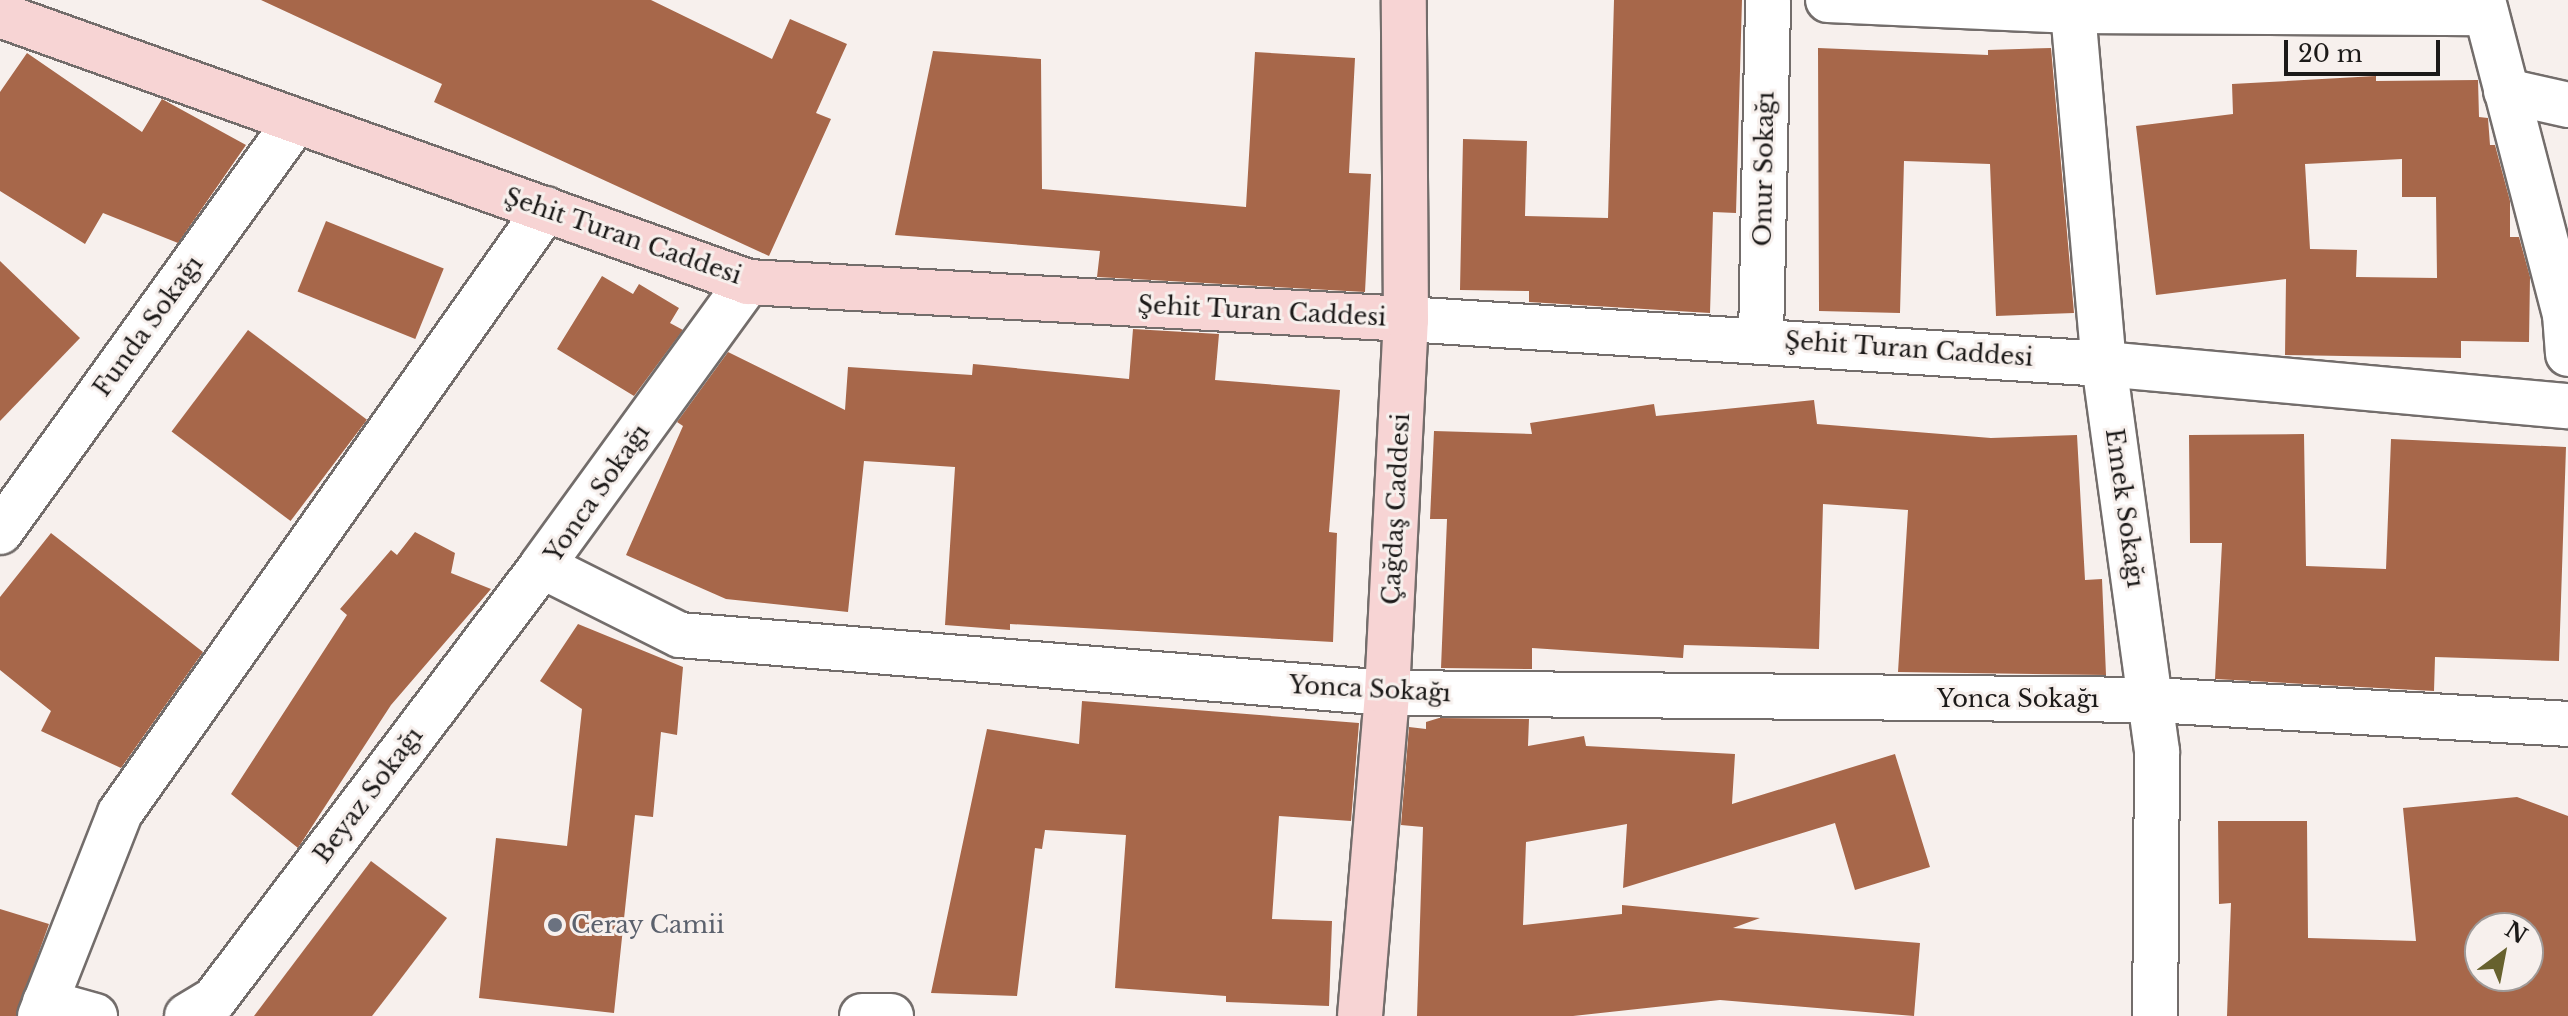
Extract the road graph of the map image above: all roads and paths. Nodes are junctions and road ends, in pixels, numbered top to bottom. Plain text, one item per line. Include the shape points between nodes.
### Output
1 (17, 0) edge
2 (1404, 0) edge
3 (1768, 0) edge
4 (1828, 0) edge
5 (2073, 5) edge
6 (2484, 6) edge
7 (0, 14) edge
8 (2506, 91) junction
9 (2568, 105) edge
10 (296, 121) junction
11 (546, 209) junction
12 (748, 282) junction
13 (1406, 319) junction
14 (2567, 327) edge
15 (1761, 338) junction
16 (2104, 364) junction
17 (2568, 406) edge
18 (0, 532) edge
19 (542, 566) junction
20 (1387, 693) junction
21 (2153, 700) junction
22 (2568, 724) edge
23 (42, 1009) edge
24 (95, 1016) edge
25 (187, 1016) edge
26 (862, 1016) edge
27 (871, 1016) edge
28 (891, 1016) edge
29 (1360, 1016) edge
30 (2155, 1016) edge

1 - 7 street
2 - 13 street, Çağdaş Caddesi
3 - 15 street, Onur Sokağı
4 - 5 street
5 - 6 street
5 - 16 street, Emek Sokağı
6 - 8 street
7 - 10 street, Şehit Turan Caddesi
8 - 9 street
8 - 14 street
10 - 11 street, Şehit Turan Caddesi
10 - 18 street, Funda Sokağı
11 - 12 street, Şehit Turan Caddesi
11 - 23 street via 120,813
12 - 13 street, Şehit Turan Caddesi
12 - 19 street, Yonca Sokağı
13 - 15 street, Şehit Turan Caddesi
13 - 20 street, Çağdaş Caddesi
15 - 16 street, Şehit Turan Caddesi
16 - 17 street, Şehit Turan Caddesi
16 - 21 street, Emek Sokağı
19 - 20 street, Yonca Sokağı via 680,635
19 - 25 street, Beyaz Sokağı via 214,1000
20 - 21 street, Yonca Sokağı
20 - 29 street, Çağdaş Caddesi
21 - 22 street, Yonca Sokağı
21 - 30 street, Emek Sokağı
23 - 24 street
26 - 27 street
27 - 28 street

